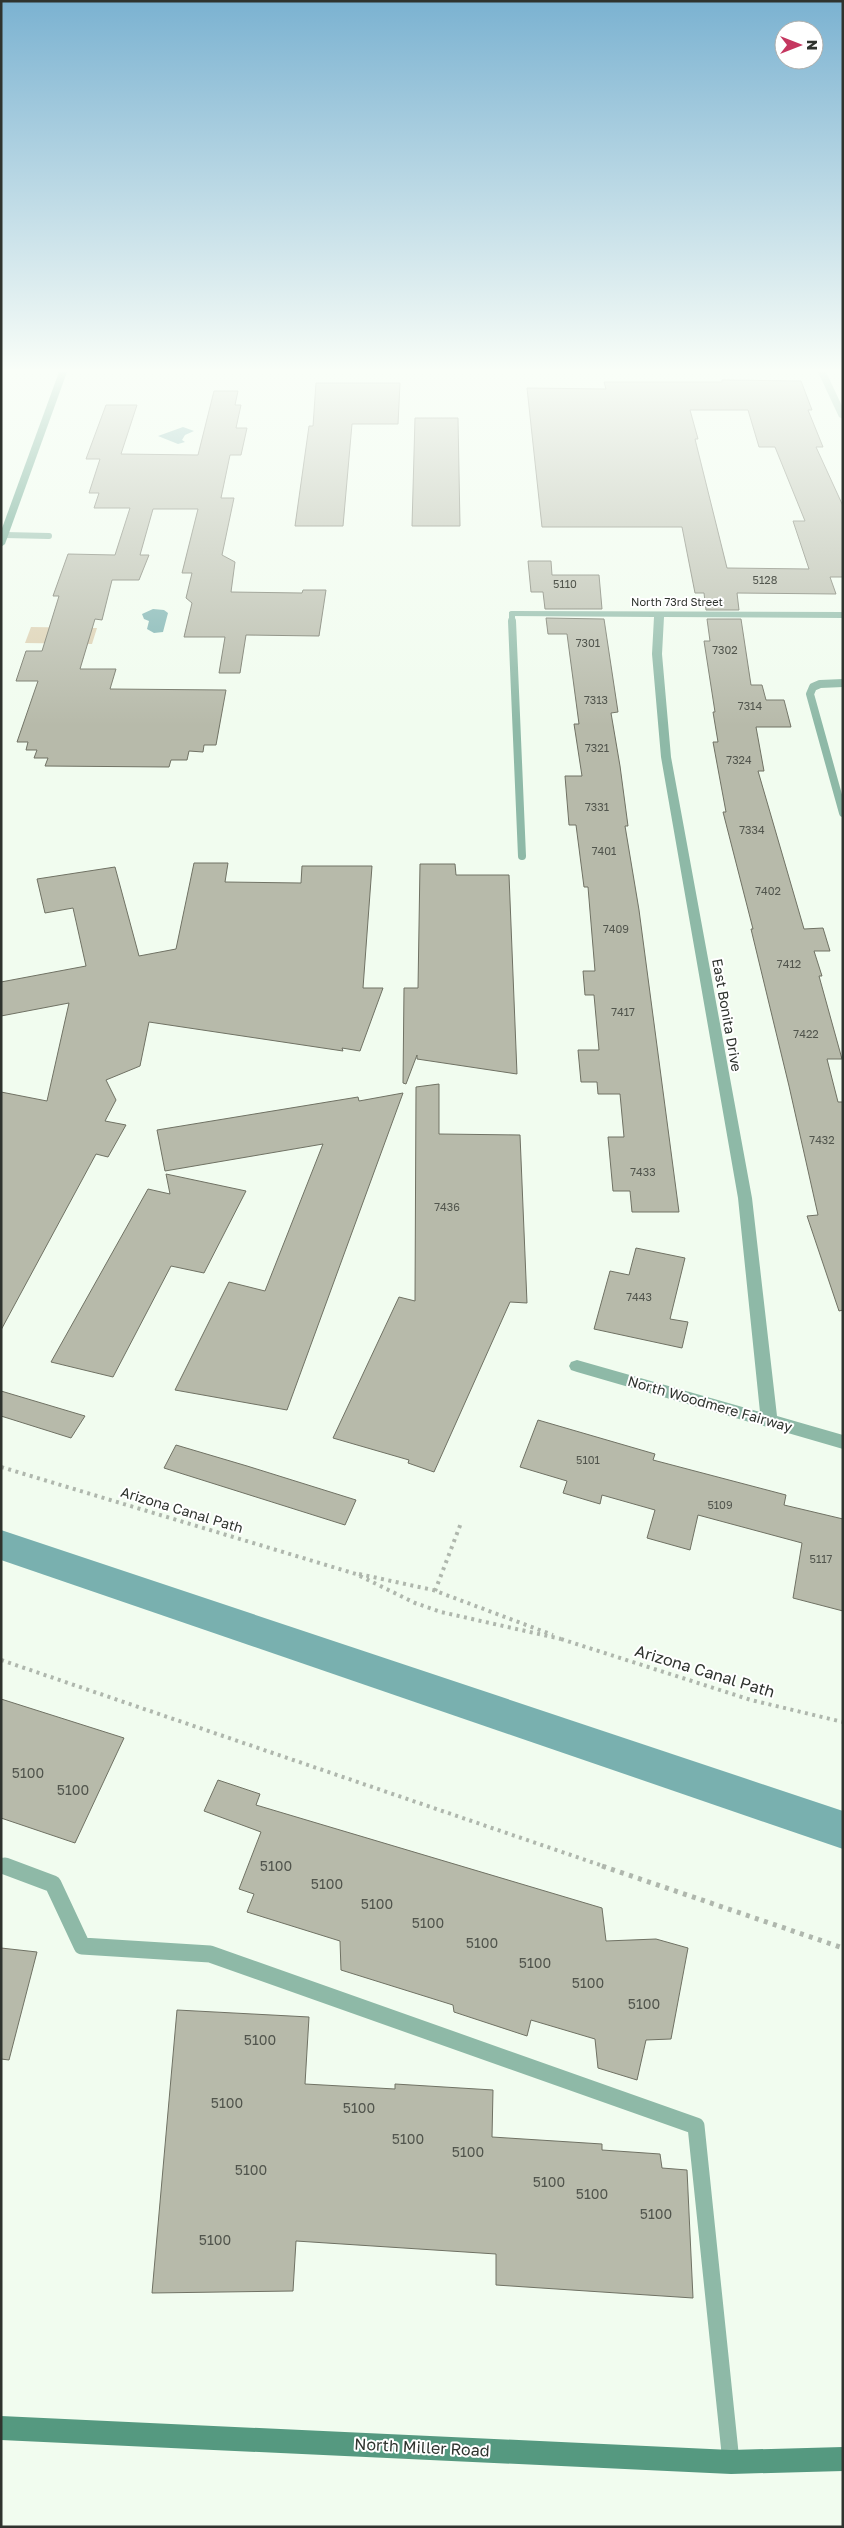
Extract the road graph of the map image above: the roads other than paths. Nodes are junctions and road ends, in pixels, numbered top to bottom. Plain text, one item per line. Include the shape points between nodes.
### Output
1 (21, 490) edge
2 (5, 535) junction
3 (49, 536) dead end
4 (1, 544) edge
5 (512, 614) joint
6 (659, 615) junction
7 (843, 615) edge
8 (843, 683) edge
9 (843, 813) edge
10 (522, 856) dead end
11 (576, 1366) dead end
12 (769, 1420) junction
13 (843, 1442) edge
14 (1, 1864) edge
15 (1, 2428) edge
16 (843, 2459) edge
17 (731, 2462) junction

1 - 2 main road
2 - 3 lane
2 - 4 main road
5 - 6 street, North 73rd Street
5 - 10 lane
6 - 7 street, North 73rd Street
6 - 12 street, East Bonita Drive via 657,654 666,757 745,1198
8 - 9 lane via 820,684 813,687 810,694
11 - 12 street, North Woodmere Fairway
12 - 13 street, North Woodmere Fairway
14 - 17 lane via 53,1884 82,1946 210,1954 696,2126
15 - 17 main road, North Miller Road
16 - 17 main road, North Miller Road

